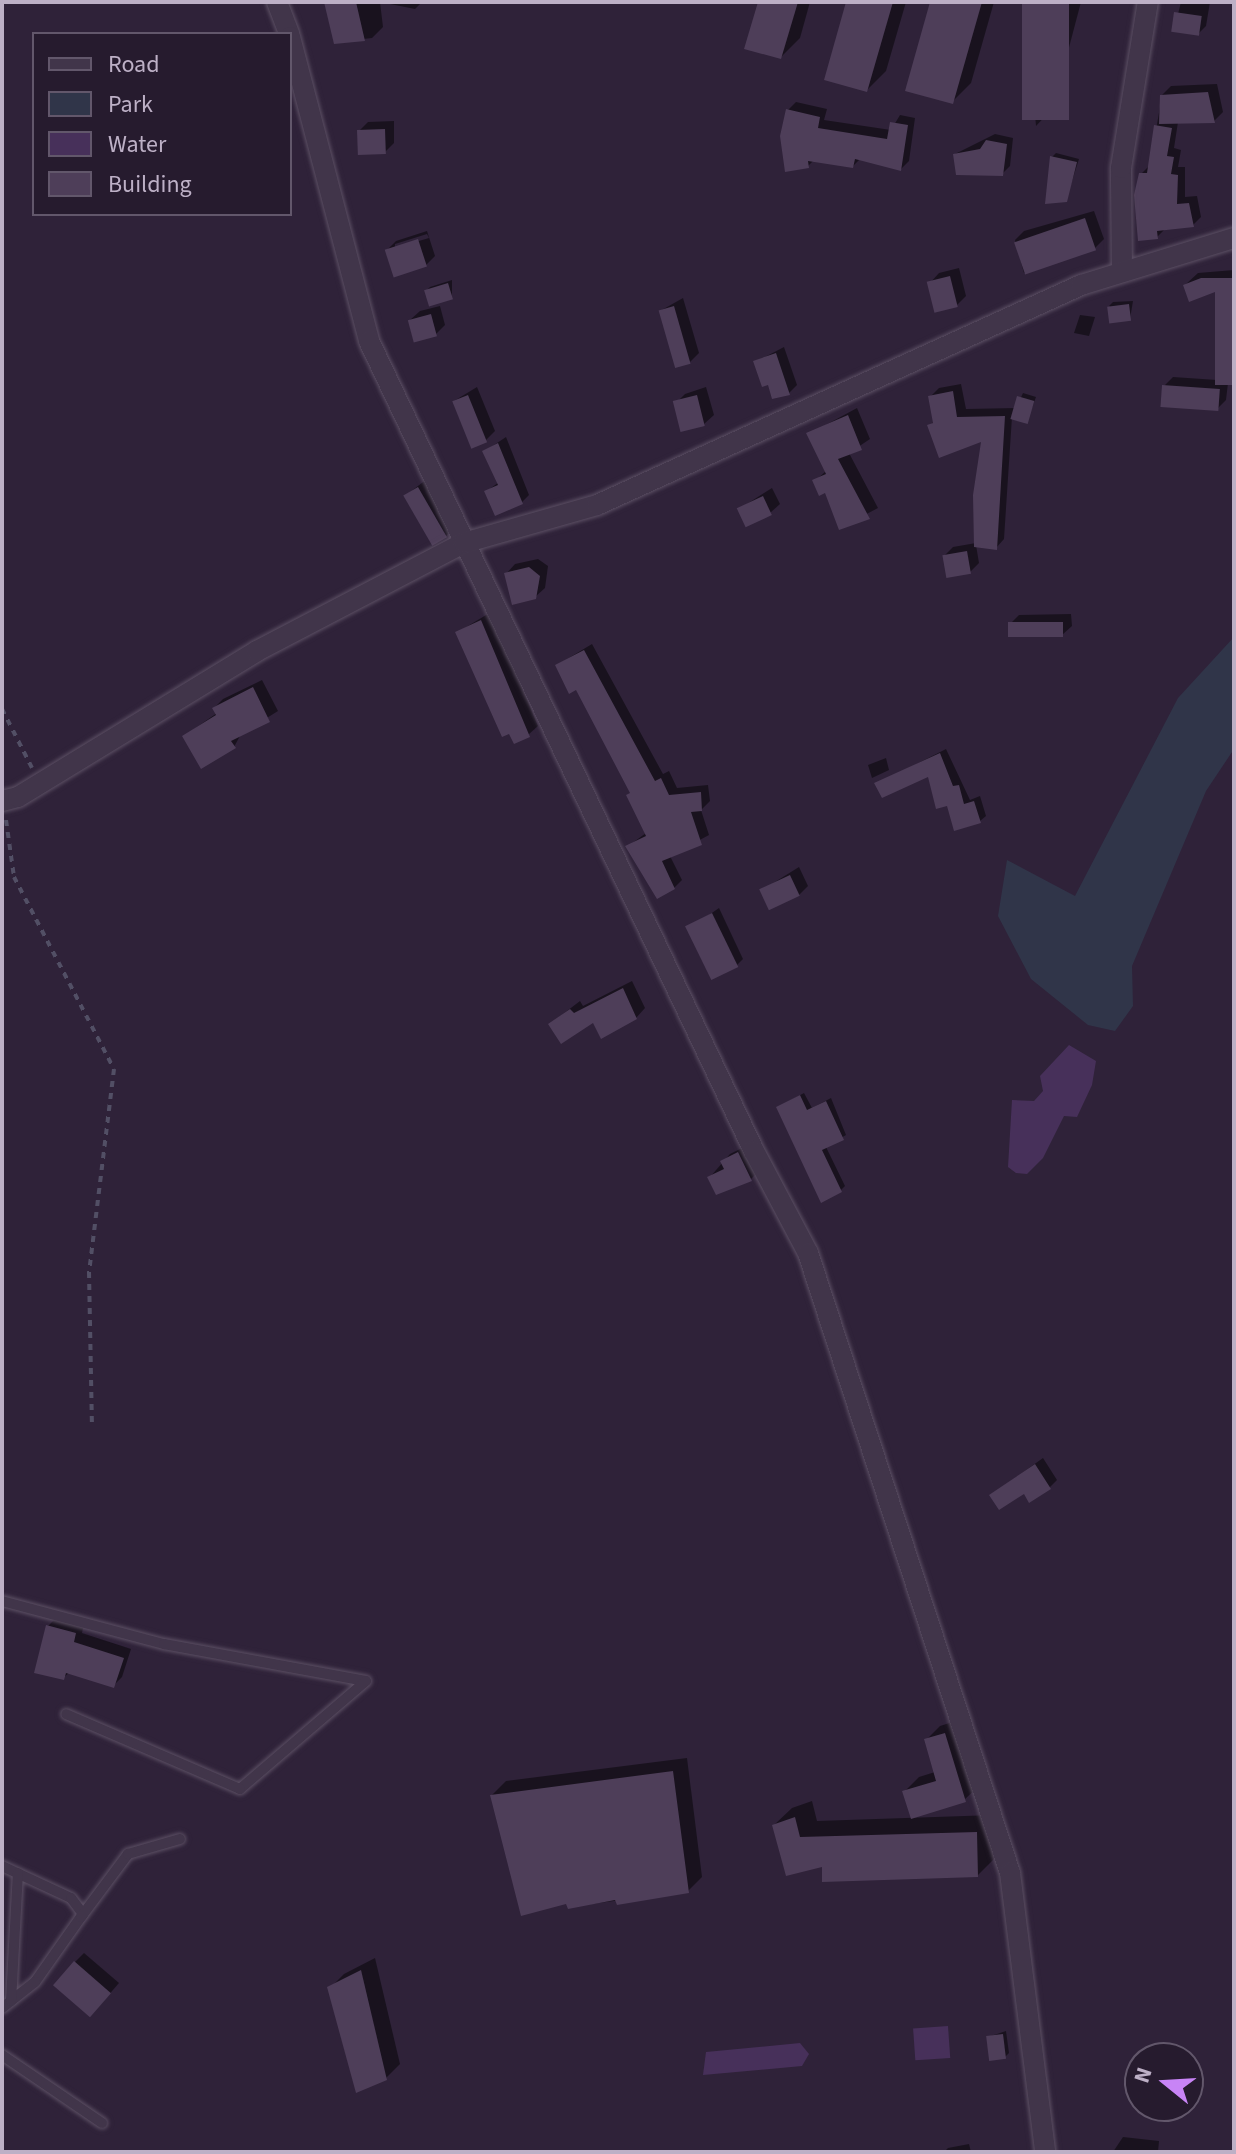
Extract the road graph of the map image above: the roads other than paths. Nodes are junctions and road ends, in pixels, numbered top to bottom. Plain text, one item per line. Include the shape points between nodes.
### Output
1 (277, 2) edge
2 (1148, 2) edge
3 (288, 32) edge
4 (292, 44) edge
5 (1234, 238) edge
6 (1122, 272) junction
7 (464, 543) junction
8 (5, 801) edge
9 (2, 1601) edge
10 (66, 1714) dead end
11 (180, 1839) dead end
12 (2, 1866) edge
13 (18, 1873) junction
14 (77, 1922) junction
15 (7, 2005) edge
16 (2, 2055) edge
17 (102, 2123) dead end
18 (1045, 2152) edge

1 - 3 street
2 - 6 street via 1121,168
4 - 7 street via 369,341
5 - 6 street
6 - 7 street via 1081,285 597,505
7 - 8 street via 257,651
7 - 18 street via 754,1151 808,1253 1010,1873
9 - 10 lane via 164,1644 366,1681 240,1789
11 - 14 lane via 128,1854
12 - 13 lane
13 - 14 lane via 71,1898 83,1914
13 - 15 lane
14 - 15 lane via 35,1982
16 - 17 lane

